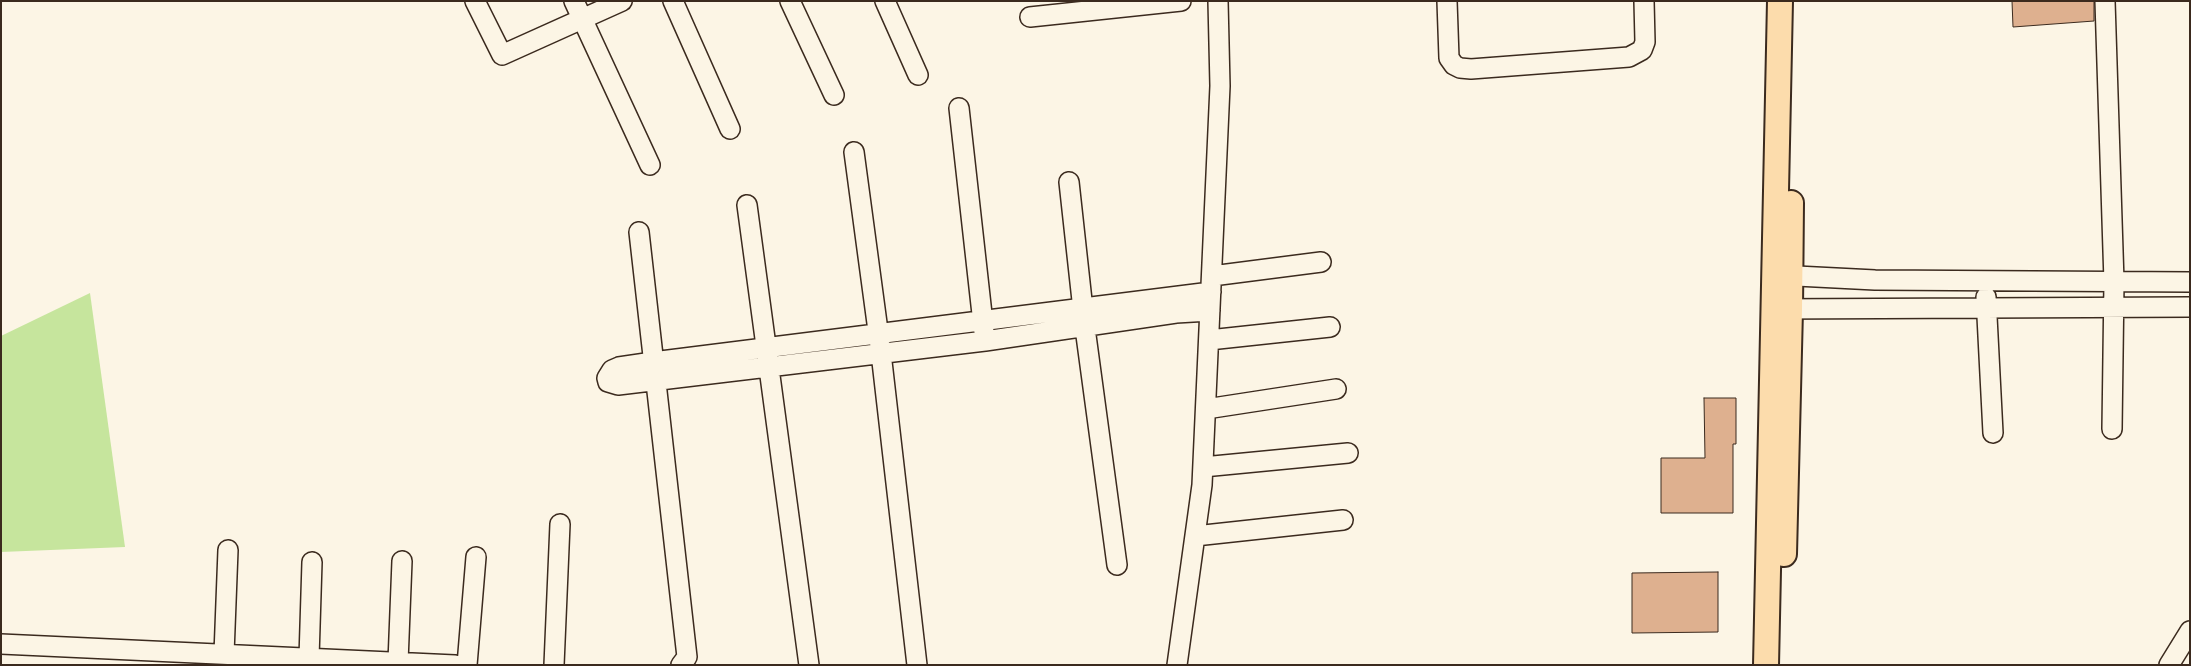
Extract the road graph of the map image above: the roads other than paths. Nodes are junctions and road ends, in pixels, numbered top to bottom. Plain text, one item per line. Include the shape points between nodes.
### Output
1 (475, 1) edge
2 (574, 1) edge
3 (622, 1) edge
4 (673, 1) edge
5 (790, 1) edge
6 (885, 1) edge
7 (1181, 1) edge
8 (1218, 1) edge
9 (1447, 1) edge
10 (1644, 1) edge
11 (1780, 1) edge
12 (1793, 1) edge
13 (2105, 1) edge
14 (1030, 17) dead end
15 (582, 19) junction
16 (918, 75) dead end
17 (834, 95) dead end
18 (959, 108) dead end
19 (730, 129) dead end
20 (854, 152) dead end
21 (650, 165) dead end
22 (1068, 182) dead end
23 (747, 205) dead end
24 (639, 232) dead end
25 (1321, 262) dead end
26 (1782, 275) junction
27 (1986, 281) junction
28 (2114, 282) junction
29 (2190, 282) edge
30 (1212, 284) junction
31 (2190, 307) edge
32 (1083, 308) junction
33 (1987, 308) junction
34 (2114, 308) junction
35 (1781, 309) junction
36 (1210, 311) junction
37 (983, 321) junction
38 (1330, 327) dead end
39 (1085, 328) junction
40 (1209, 340) junction
41 (985, 341) junction
42 (880, 344) junction
43 (768, 358) junction
44 (654, 371) junction
45 (1336, 390) dead end
46 (1206, 409) junction
47 (2112, 429) dead end
48 (1993, 434) dead end
49 (1348, 453) dead end
50 (1203, 467) junction
51 (1343, 520) dead end
52 (560, 524) dead end
53 (1195, 536) junction
54 (228, 550) dead end
55 (476, 557) dead end
56 (402, 561) dead end
57 (312, 562) dead end
58 (1117, 565) dead end
59 (2190, 631) edge
60 (1, 644) edge
61 (224, 654) junction
62 (309, 658) junction
63 (398, 662) junction
64 (455, 665) edge
65 (466, 665) edge
66 (554, 665) edge
67 (681, 665) edge
68 (809, 665) edge
69 (917, 665) edge
70 (1176, 665) edge
71 (1766, 665) edge
72 (1782, 665) edge
73 (2169, 665) edge

1 - 15 street via 502,55
2 - 15 street
3 - 15 street
4 - 19 street
5 - 17 street
6 - 16 street
7 - 14 street
8 - 30 street via 1220,86
9 - 10 street via 1449,58 1454,65 1471,69 1629,57 1642,50 1645,42
11 - 26 main road
12 - 26 main road
13 - 28 street
15 - 21 street
18 - 37 street
20 - 42 street
22 - 32 street
23 - 43 street
24 - 44 street
25 - 30 street
26 - 27 street
26 - 35 main road
27 - 28 street
27 - 33 street
28 - 29 street
28 - 34 street
30 - 32 street
30 - 36 street
31 - 34 street
32 - 37 street
32 - 39 street
33 - 34 street
33 - 35 street
33 - 48 street
34 - 47 street
35 - 71 main road
35 - 72 main road
36 - 39 street via 1176,313
36 - 40 street
37 - 41 street
37 - 42 street
38 - 40 street
39 - 41 street
39 - 58 street
40 - 46 street
41 - 42 street
42 - 43 street
42 - 69 street
43 - 44 street
43 - 68 street
44 - 67 street via 687,657
45 - 46 street
46 - 50 street
49 - 50 street
50 - 53 street
51 - 53 street
52 - 66 street
53 - 70 street
54 - 61 street
55 - 65 street
56 - 63 street
57 - 62 street
59 - 73 street
60 - 61 street
61 - 62 street
62 - 63 street
63 - 64 street

